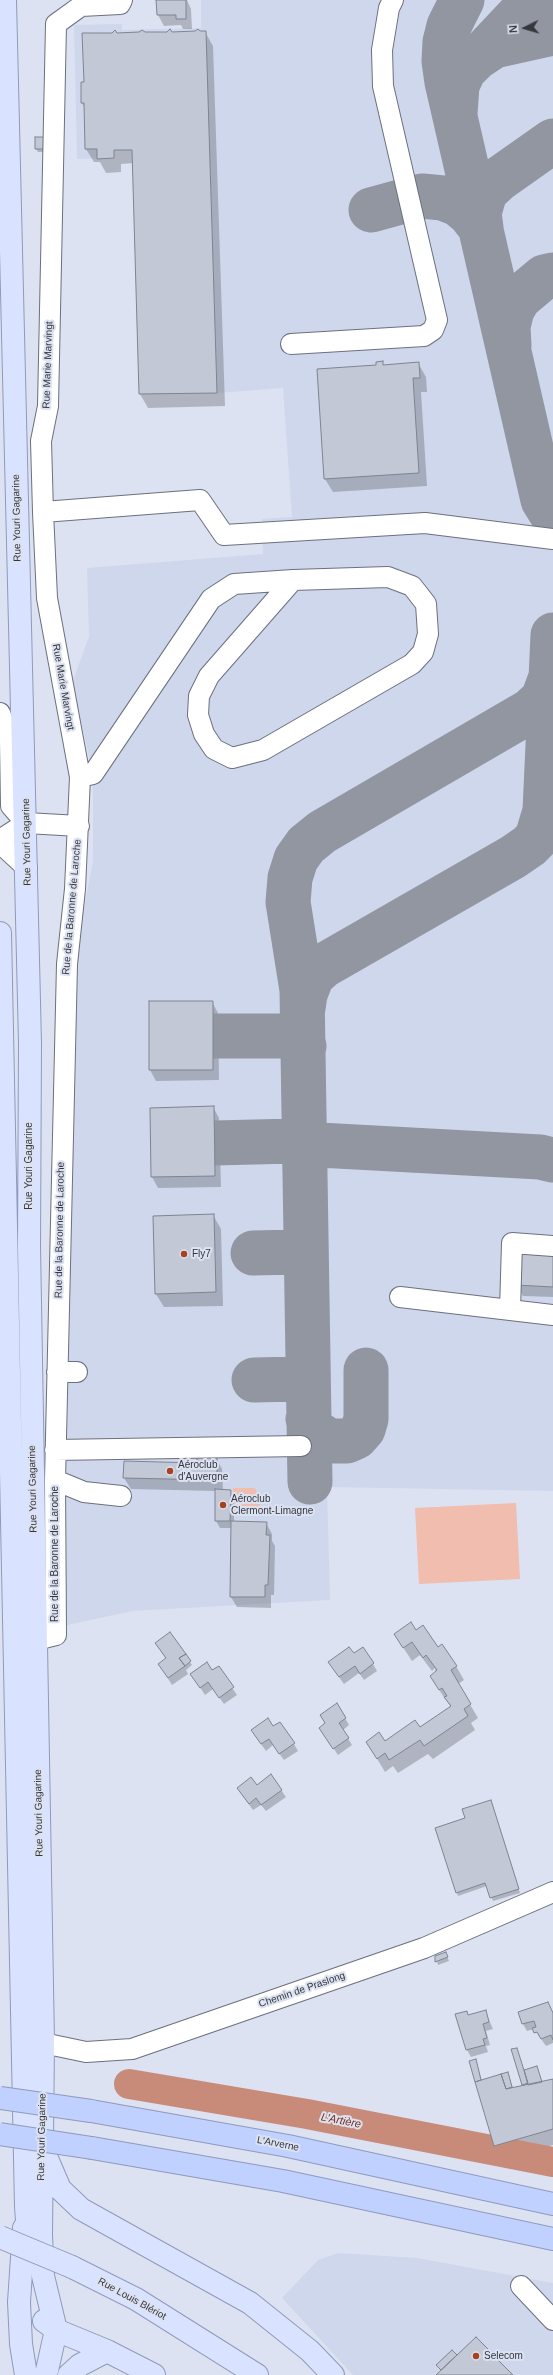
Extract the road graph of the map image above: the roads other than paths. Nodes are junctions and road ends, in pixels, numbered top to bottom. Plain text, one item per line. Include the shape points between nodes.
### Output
1 (5, 0) edge
2 (18, 0) edge
3 (122, 0) edge
4 (393, 0) edge
5 (13, 322) junction
6 (291, 344) dead end
7 (43, 512) junction
8 (553, 539) edge
9 (293, 580) junction
10 (0, 713) edge
11 (80, 777) junction
12 (26, 823) junction
13 (79, 826) junction
14 (0, 842) edge
15 (27, 868) junction
16 (0, 933) edge
17 (553, 1246) edge
18 (400, 1297) dead end
19 (510, 1310) junction
20 (553, 1315) edge
21 (57, 1372) junction
22 (77, 1372) dead end
23 (301, 1446) dead end
24 (55, 1450) junction
25 (54, 1480) junction
26 (121, 1496) dead end
27 (46, 1637) junction
28 (553, 1892) edge
29 (43, 2043) junction
30 (0, 2098) edge
31 (0, 2134) edge
32 (42, 2145) junction
33 (553, 2204) edge
34 (26, 2206) junction
35 (0, 2237) edge
36 (553, 2239) edge
37 (522, 2286) dead end
38 (553, 2320) edge
39 (56, 2330) junction
40 (106, 2351) junction
41 (26, 2375) edge
42 (46, 2375) edge
43 (69, 2375) edge
44 (154, 2375) edge
45 (257, 2375) edge
46 (333, 2375) edge

1 - 5 main road, Rue Youri Gagarine
2 - 5 main road via 22,249
3 - 7 street, Rue Marie Marvingt via 120,4 81,6 56,24 48,406 41,441
4 - 6 street via 389,8 382,50 383,86 437,320 433,330 424,336
5 - 12 main road, Rue Youri Gagarine
7 - 8 street via 200,500 224,535 426,523
7 - 11 street, Rue Marie Marvingt via 47,598
9 - 9 street via 388,577 412,586 426,604 428,634 424,652 412,664 263,750 232,758 214,749 204,734 198,715 198,696 209,676
9 - 11 street via 234,584 211,599 93,774
10 - 12 street via 10,741 11,806
11 - 13 street, Rue Marie Marvingt
12 - 13 street
12 - 14 street
12 - 15 main road, Rue Youri Gagarine
13 - 21 street, Rue de la Baronne de Laroche via 66,964
14 - 15 street
15 - 27 main road, Rue Youri Gagarine via 30,1043 29,1246
16 - 34 main road, Rue Youri Gagarine
17 - 19 street via 512,1243
18 - 19 street
19 - 20 street
21 - 22 street
21 - 24 street, Rue de la Baronne de Laroche
23 - 24 street
24 - 25 street, Rue de la Baronne de Laroche
25 - 26 street via 84,1492
25 - 27 street, Rue de la Baronne de Laroche
27 - 29 main road, Rue Youri Gagarine
28 - 29 street, Chemin de Praslong via 424,1948 132,2049 86,2052
29 - 32 main road, Rue Youri Gagarine
30 - 33 highway, L'Arverne, bridge via 91,2111 288,2146
31 - 36 highway, bridge via 283,2181
32 - 39 main road, Rue Youri Gagarine via 43,2276
32 - 46 main road via 60,2189 81,2209 250,2303 310,2351
34 - 39 main road via 35,2300 46,2324
34 - 41 main road via 19,2302 21,2344
35 - 45 main road, Rue Louis Blériot, bridge via 72,2267 136,2299
37 - 38 street
39 - 40 main road
39 - 42 main road
40 - 43 main road via 80,2365
40 - 44 main road

